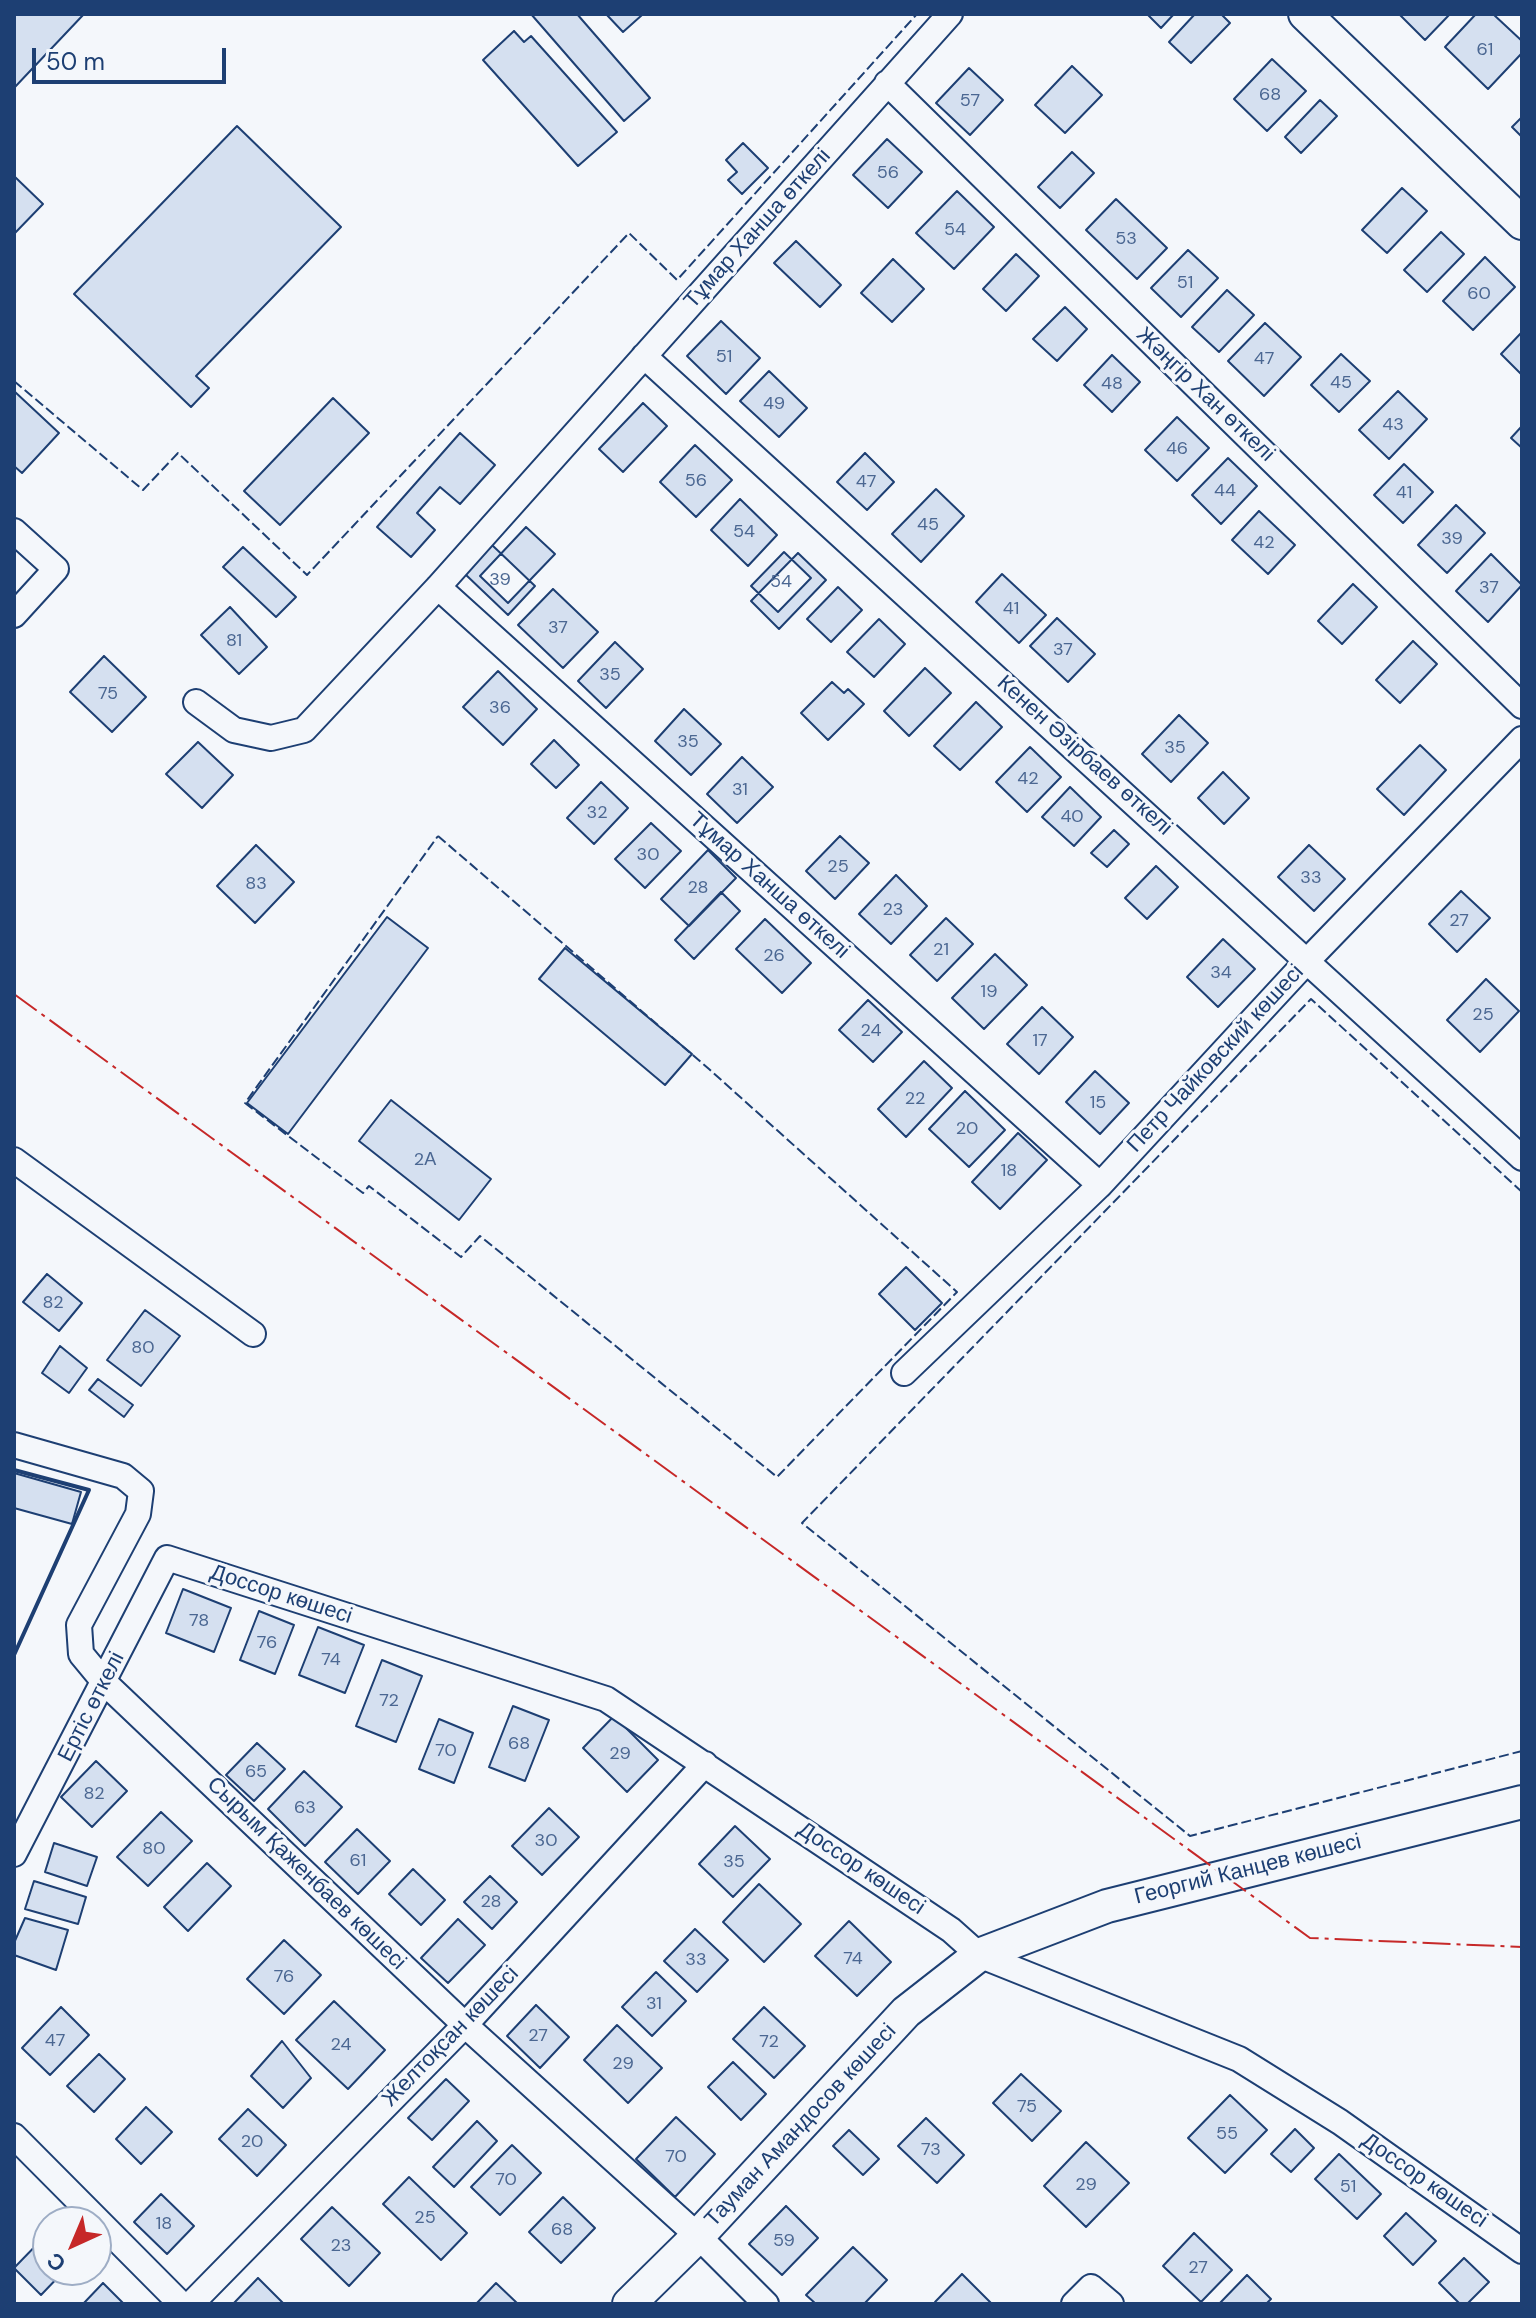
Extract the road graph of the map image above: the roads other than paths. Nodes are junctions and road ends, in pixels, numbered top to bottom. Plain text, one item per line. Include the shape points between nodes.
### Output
1 (950, 14) edge
2 (1305, 14) edge
3 (887, 83) junction
4 (1522, 223) edge
5 (644, 356) junction
6 (14, 531) edge
7 (438, 587) junction
8 (14, 615) edge
9 (196, 702) dead end
10 (1522, 706) edge
11 (1522, 739) edge
12 (1308, 960) junction
13 (1522, 1158) edge
14 (14, 1160) edge
15 (1100, 1185) junction
16 (253, 1334) dead end
17 (904, 1373) dead end
18 (14, 1445) edge
19 (167, 1558) joint
20 (105, 1683) junction
21 (705, 1764) junction
22 (1522, 1802) edge
23 (14, 1854) edge
24 (979, 1955) junction
25 (465, 2025) junction
26 (14, 2136) edge
27 (698, 2236) junction
28 (1522, 2251) edge
29 (1082, 2295) edge
30 (181, 2304) edge
31 (191, 2304) edge
32 (629, 2304) edge
33 (766, 2304) edge
34 (1111, 2304) edge

1 - 3 street, Тұмар Ханша өткелі
2 - 4 main road
3 - 5 street, Тұмар Ханша өткелі
3 - 10 street, Жәңгір Хан өткелі
5 - 7 street, Тұмар Ханша өткелі
5 - 12 street, Кенен Әзірбаев өткелі
6 - 8 street via 56,569
7 - 9 street, Тұмар Ханша өткелі via 304,730 271,738 234,730
7 - 15 street, Тұмар Ханша өткелі
11 - 12 street, Петр Чайковский көшесі
12 - 13 street, Кенен Әзірбаев өткелі
12 - 15 street, Петр Чайковский көшесі
14 - 16 street
15 - 17 street, Петр Чайковский көшесі
18 - 20 street, Сырым Қаженбаев көшесі via 123,1476 141,1491 138,1514 79,1625 81,1654
19 - 20 street, Ертіс өткелі
19 - 21 street, Доссор көшесі via 606,1699
20 - 23 street, Ертіс өткелі
20 - 25 street, Сырым Қаженбаев көшесі
21 - 24 street, Доссор көшесі via 951,1930
21 - 25 street, Желтоқсан көшесі
22 - 24 main road, Георгий Канцев көшесі via 1107,1906
24 - 27 main road, Тауман Амандосов көшесі via 906,2012
24 - 28 street, Доссор көшесі via 1239,2059 1340,2122
25 - 27 street, Сырым Қаженбаев көшесі
25 - 31 street, Желтоқсан көшесі
26 - 30 street
27 - 32 main road, Тауман Амандосов көшесі
27 - 33 street, Сырым Қаженбаев көшесі
29 - 34 street

